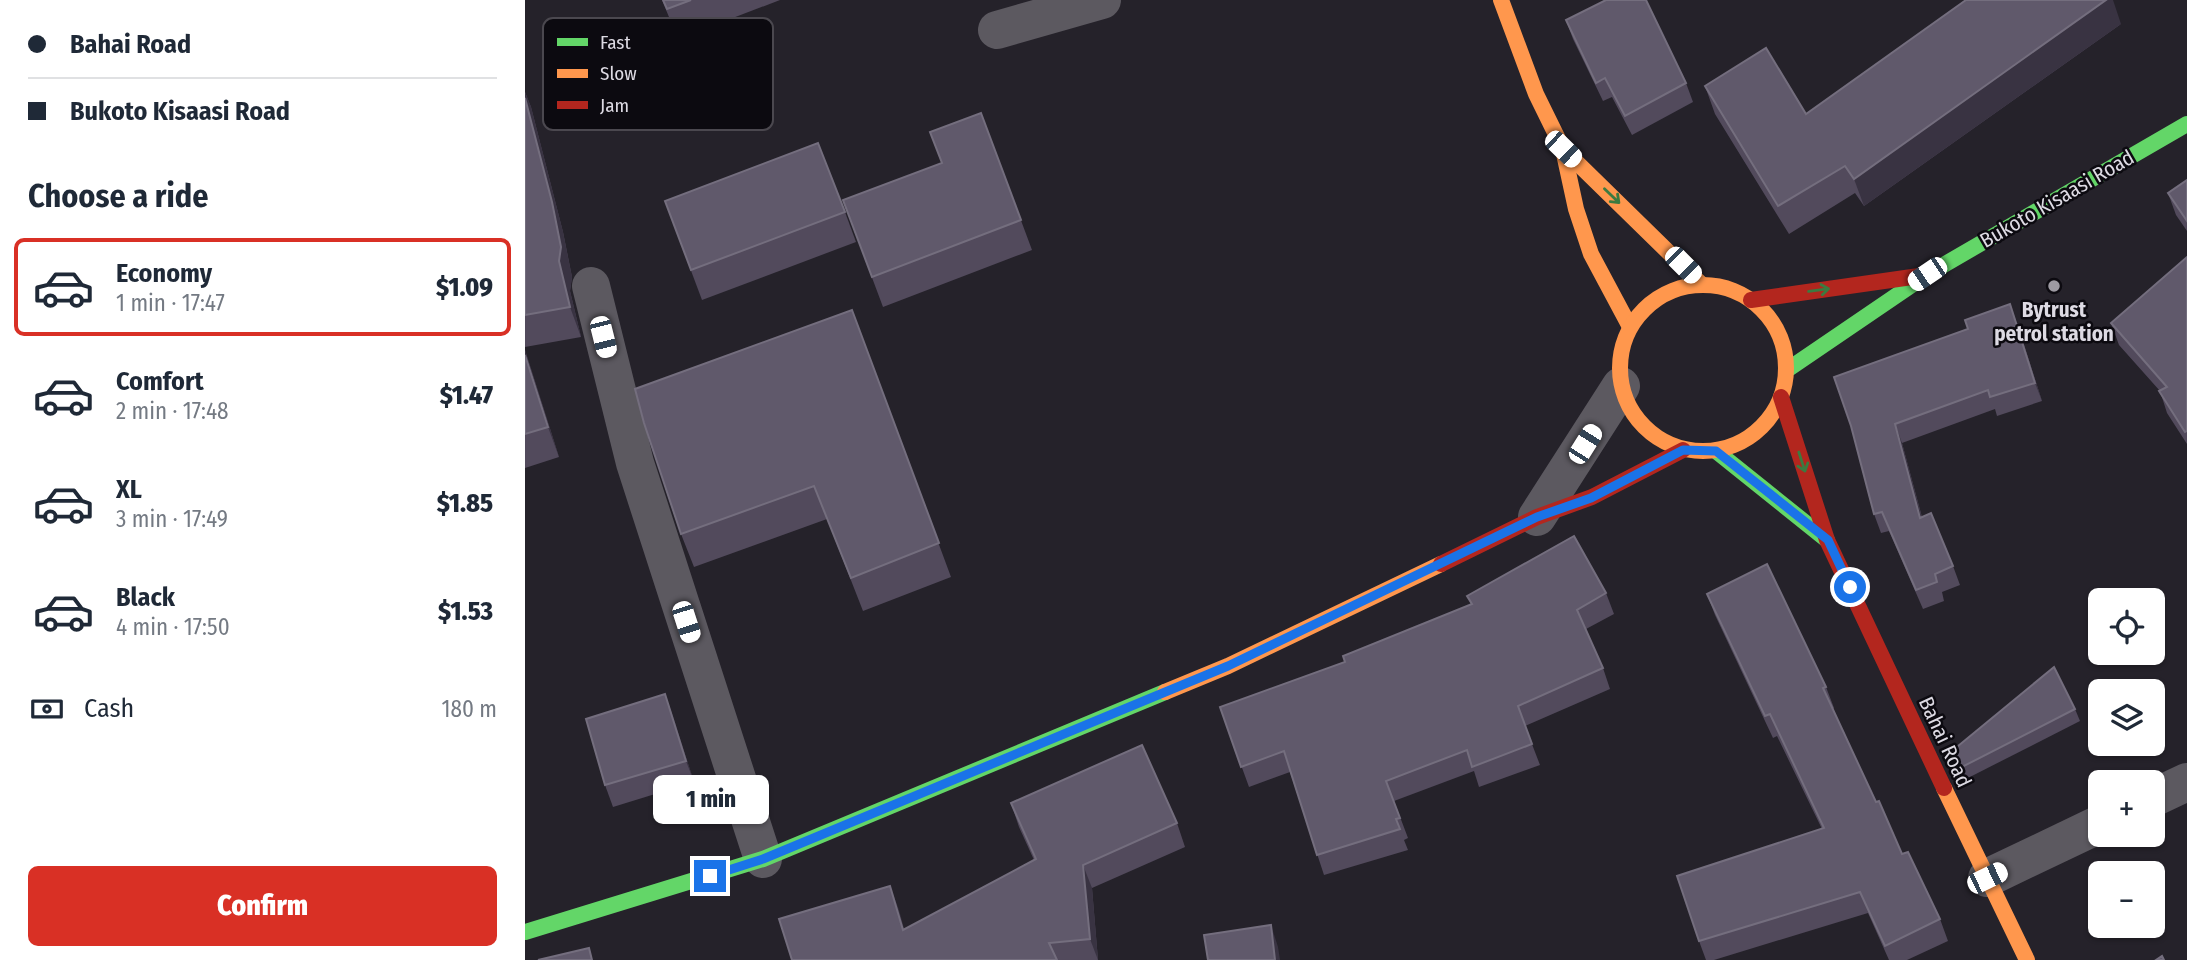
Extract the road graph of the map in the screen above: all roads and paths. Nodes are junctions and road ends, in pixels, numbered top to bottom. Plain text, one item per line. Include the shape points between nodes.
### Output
1 (1102, 0) edge
2 (1501, 0) edge
3 (997, 30) dead end
4 (2187, 124) edge
5 (1563, 149) junction
6 (1927, 274) junction
7 (1700, 283) junction
8 (591, 286) dead end
9 (1752, 300) junction
10 (1630, 327) junction
11 (1787, 370) junction
12 (1621, 386) junction
13 (1781, 397) junction
14 (1683, 450) junction
15 (1716, 451) junction
16 (1537, 517) junction
17 (1828, 540) junction
18 (2187, 782) edge
19 (2165, 792) edge
20 (2088, 830) edge
21 (763, 859) junction
22 (1987, 878) junction
23 (525, 932) edge
24 (2027, 960) edge

1 - 3 street
2 - 5 street via 1536,94
4 - 6 street, Bukoto Kisaasi Road
5 -> 7 street
5 - 10 street via 1591,254
9 -> 6 street, Bukoto Kisaasi Road
6 - 11 street, Bukoto Kisaasi Road
7 - 9 street via 1728,287
7 - 10 street via 1673,289 1648,304
8 - 21 street via 635,463
9 - 11 street via 1771,318 1783,343
10 - 12 street via 1620,355
11 - 13 street
12 - 14 street via 1633,414 1654,436
12 - 16 street
13 - 15 street via 1766,423 1744,442
13 -> 17 street, Bahai Road
14 - 15 street
14 - 16 street via 1591,498
15 - 17 street, Bahai Road
16 - 21 street via 1228,666
17 - 22 street, Bahai Road
18 - 19 street
20 - 22 street
21 - 23 street
22 - 24 street, Bahai Road

